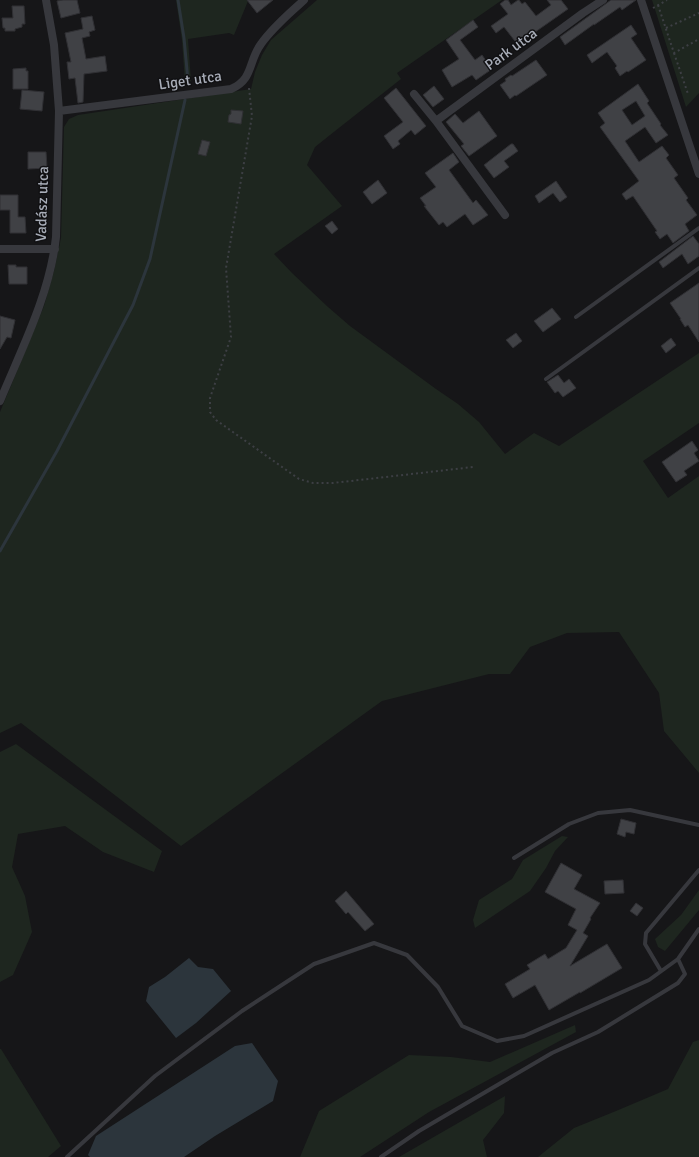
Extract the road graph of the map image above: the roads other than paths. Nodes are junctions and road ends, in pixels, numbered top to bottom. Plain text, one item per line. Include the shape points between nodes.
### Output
1 (46, 0) edge
2 (304, 0) edge
3 (603, 0) edge
4 (641, 0) edge
5 (414, 94) dead end
6 (59, 111) junction
7 (436, 122) junction
8 (699, 174) edge
9 (505, 216) dead end
10 (699, 228) edge
11 (0, 249) edge
12 (55, 249) junction
13 (699, 268) edge
14 (576, 317) dead end
15 (546, 379) dead end
16 (0, 401) edge
17 (699, 825) edge
18 (514, 858) dead end
19 (699, 870) edge
20 (699, 929) edge
21 (678, 959) junction
22 (661, 971) junction
23 (67, 1157) edge
24 (381, 1157) edge

1 - 6 street, Vadász utca via 54,44
2 - 6 street, Liget utca via 260,45 248,75 231,89
3 - 7 street, Park utca
4 - 8 street
5 - 7 street
6 - 12 street, Vadász utca
7 - 9 street
10 - 14 lane
11 - 12 street
12 - 16 street, Vadász utca via 41,303
13 - 15 lane
17 - 18 lane via 630,810 598,813 569,824
19 - 22 lane via 646,933 645,944
20 - 21 lane
21 - 22 lane
21 - 24 lane via 685,974 678,983 598,1032 552,1053 419,1130
22 - 23 lane via 649,980 524,1036 497,1041 462,1026 438,987 407,955 374,942 314,964 242,1011 155,1076

